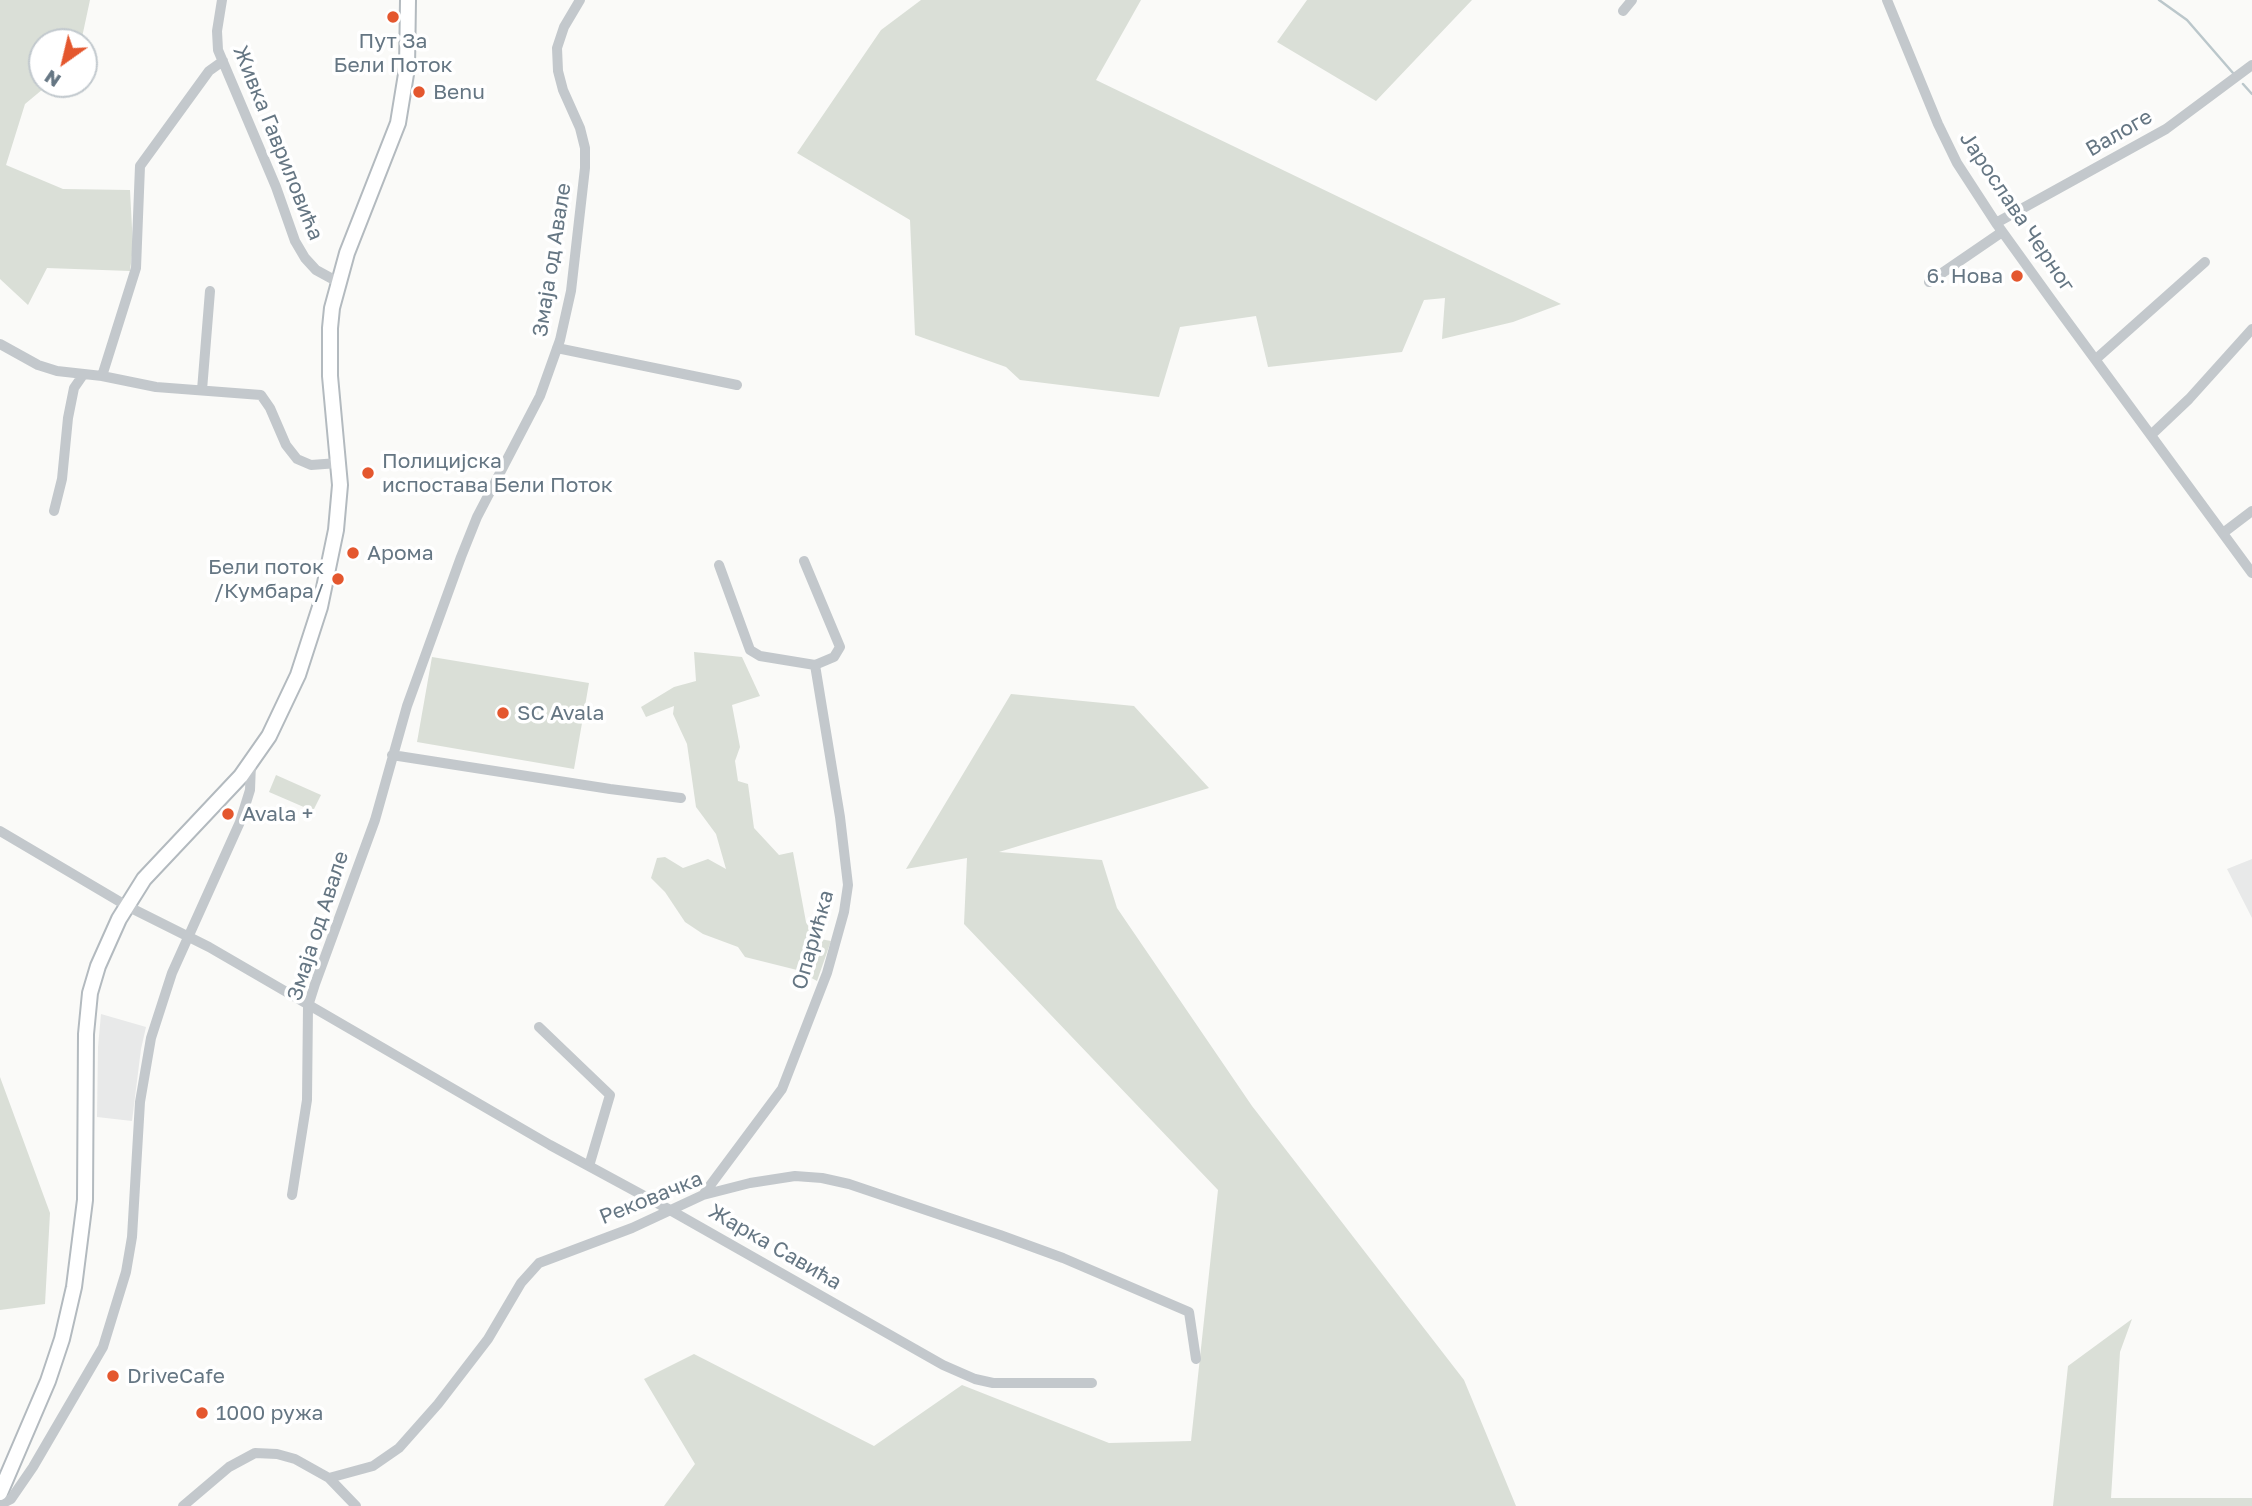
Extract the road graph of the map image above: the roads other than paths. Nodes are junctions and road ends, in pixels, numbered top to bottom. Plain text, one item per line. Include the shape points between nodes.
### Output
1 (222, 0) edge
2 (408, 0) edge
3 (580, 0) edge
4 (1632, 0) edge
5 (1887, 0) edge
6 (1623, 11) dead end
7 (223, 61) junction
8 (2252, 65) edge
9 (1999, 227) junction
10 (2206, 262) dead end
11 (338, 282) junction
12 (1929, 282) dead end
13 (210, 291) dead end
14 (2252, 329) edge
15 (0, 344) edge
16 (557, 348) junction
17 (2096, 359) junction
18 (83, 375) junction
19 (102, 376) junction
20 (737, 385) dead end
21 (202, 390) junction
22 (2151, 435) junction
23 (338, 463) junction
24 (54, 511) dead end
25 (2252, 511) edge
26 (2223, 533) junction
27 (804, 561) dead end
28 (719, 565) dead end
29 (2252, 573) edge
30 (815, 665) junction
31 (392, 755) junction
32 (251, 763) junction
33 (681, 798) dead end
34 (0, 831) edge
35 (127, 906) junction
36 (188, 937) junction
37 (308, 1006) junction
38 (539, 1027) dead end
39 (589, 1166) junction
40 (292, 1195) dead end
41 (703, 1195) junction
42 (670, 1210) junction
43 (1196, 1359) dead end
44 (1092, 1383) dead end
45 (328, 1478) junction
46 (0, 1493) edge
47 (0, 1502) edge
48 (183, 1506) edge
49 (356, 1506) edge

1 - 7 street, Живка Гавриловића via 216,40
2 - 11 main road via 407,68 398,123
3 - 16 street, Змаја од Авале via 557,48 558,71 580,128 586,168 571,291
4 - 6 street
5 - 9 street, Јарослава Черног via 1947,143
7 - 11 street, Живка Гавриловића via 299,250 319,273
7 - 19 street via 209,72 140,166 133,279
8 - 9 street, Валоге via 2166,129
9 - 12 street, Валоге
9 - 17 street, Јарослава Черног
10 - 17 street
11 - 23 main road via 332,308 330,376
13 - 21 street
14 - 22 street
15 - 18 street via 48,369
16 - 20 street
16 - 31 street, Змаја од Авале via 535,408 477,517
17 - 22 street, Јарослава Черног
18 - 19 street
18 - 24 street via 74,388
19 - 21 street
21 - 23 street via 261,395 297,459 312,464
22 - 26 street, Јарослава Черног
23 - 32 main road via 336,530 313,633 278,719
25 - 26 street
26 - 29 street, Јарослава Черног
27 - 30 street via 839,647 834,657
28 - 30 street via 750,650
30 - 41 street, Опарићка via 848,885 844,912 827,973 782,1089
31 - 33 street
31 - 37 street, Змаја од Авале via 375,820
32 - 35 main road via 144,878
32 - 36 street via 250,790 240,822
34 - 35 street, Жарка Савића
35 - 36 street, Жарка Савића
35 - 46 main road via 90,993 85,1200 72,1296 48,1381
36 - 37 street, Жарка Савића
36 - 47 street via 151,1038 140,1102 132,1237 103,1347 33,1467 11,1499
37 - 39 street, Жарка Савића
37 - 40 street, Змаја од Авале via 307,1100
38 - 39 street via 610,1095
39 - 42 street, Жарка Савића
41 - 42 street, Рековачка
41 - 43 street, Рековачка via 795,1176 822,1178 881,1195 1063,1258 1189,1312
42 - 44 street, Жарка Савића via 975,1379
42 - 45 street, Рековачка via 539,1263 521,1283 470,1365 398,1448 368,1469
45 - 48 street via 295,1459 255,1453 229,1467
45 - 49 street

